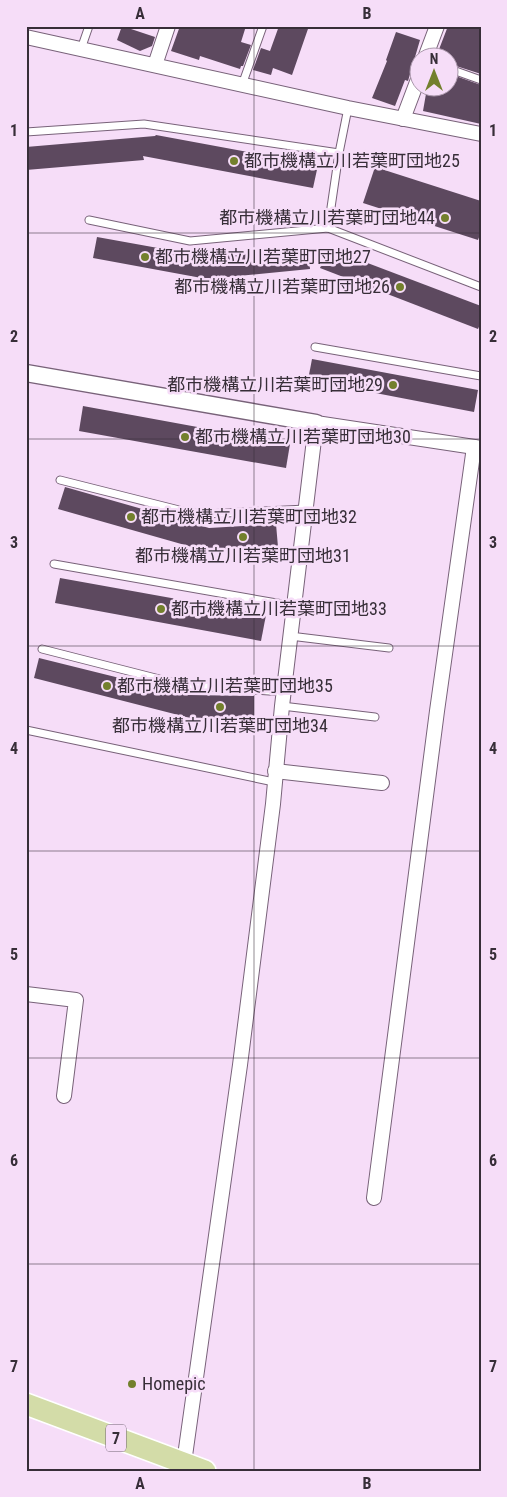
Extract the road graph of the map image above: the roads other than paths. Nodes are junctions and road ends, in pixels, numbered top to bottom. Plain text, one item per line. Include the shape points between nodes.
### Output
1 (89, 26) edge
2 (168, 26) edge
3 (263, 26) edge
4 (437, 26) edge
5 (26, 37) edge
6 (429, 48) edge
7 (81, 49) junction
8 (155, 65) junction
9 (460, 73) edge
10 (481, 80) edge
11 (242, 85) junction
12 (411, 98) edge
13 (348, 108) junction
14 (403, 120) junction
15 (26, 132) edge
16 (481, 134) edge
17 (339, 153) junction
18 (89, 220) dead end
19 (328, 228) junction
20 (481, 287) edge
21 (315, 347) dead end
22 (26, 373) edge
23 (481, 376) edge
24 (316, 423) junction
25 (477, 447) edge
26 (60, 480) dead end
27 (306, 509) junction
28 (54, 564) dead end
29 (294, 606) junction
30 (290, 636) junction
31 (389, 648) dead end
32 (42, 649) dead end
33 (283, 699) junction
34 (375, 716) dead end
35 (26, 730) edge
36 (274, 777) junction
37 (382, 784) dead end
38 (26, 994) edge
39 (64, 1096) dead end
40 (374, 1198) dead end
41 (26, 1404) edge
42 (184, 1463) junction
43 (205, 1471) edge

1 - 7 lane
2 - 8 street
3 - 11 lane
4 - 6 street
5 - 7 street
7 - 8 street
8 - 11 street
9 - 10 lane
11 - 13 street
12 - 14 street
13 - 14 street
13 - 17 lane
14 - 16 street
15 - 17 lane via 144,124
17 - 19 lane
18 - 19 lane via 190,241
19 - 20 lane
21 - 23 lane
22 - 24 street
24 - 25 street
24 - 27 street
25 - 40 street via 438,702
26 - 27 lane via 191,513
27 - 29 street
28 - 29 lane
29 - 30 street
30 - 31 lane
30 - 33 street
32 - 33 lane via 183,685
33 - 34 lane
33 - 36 street
35 - 36 lane
36 - 37 street
36 - 42 street via 238,1074
38 - 39 street via 76,1000
41 - 42 main road, 7
42 - 43 main road, 7

